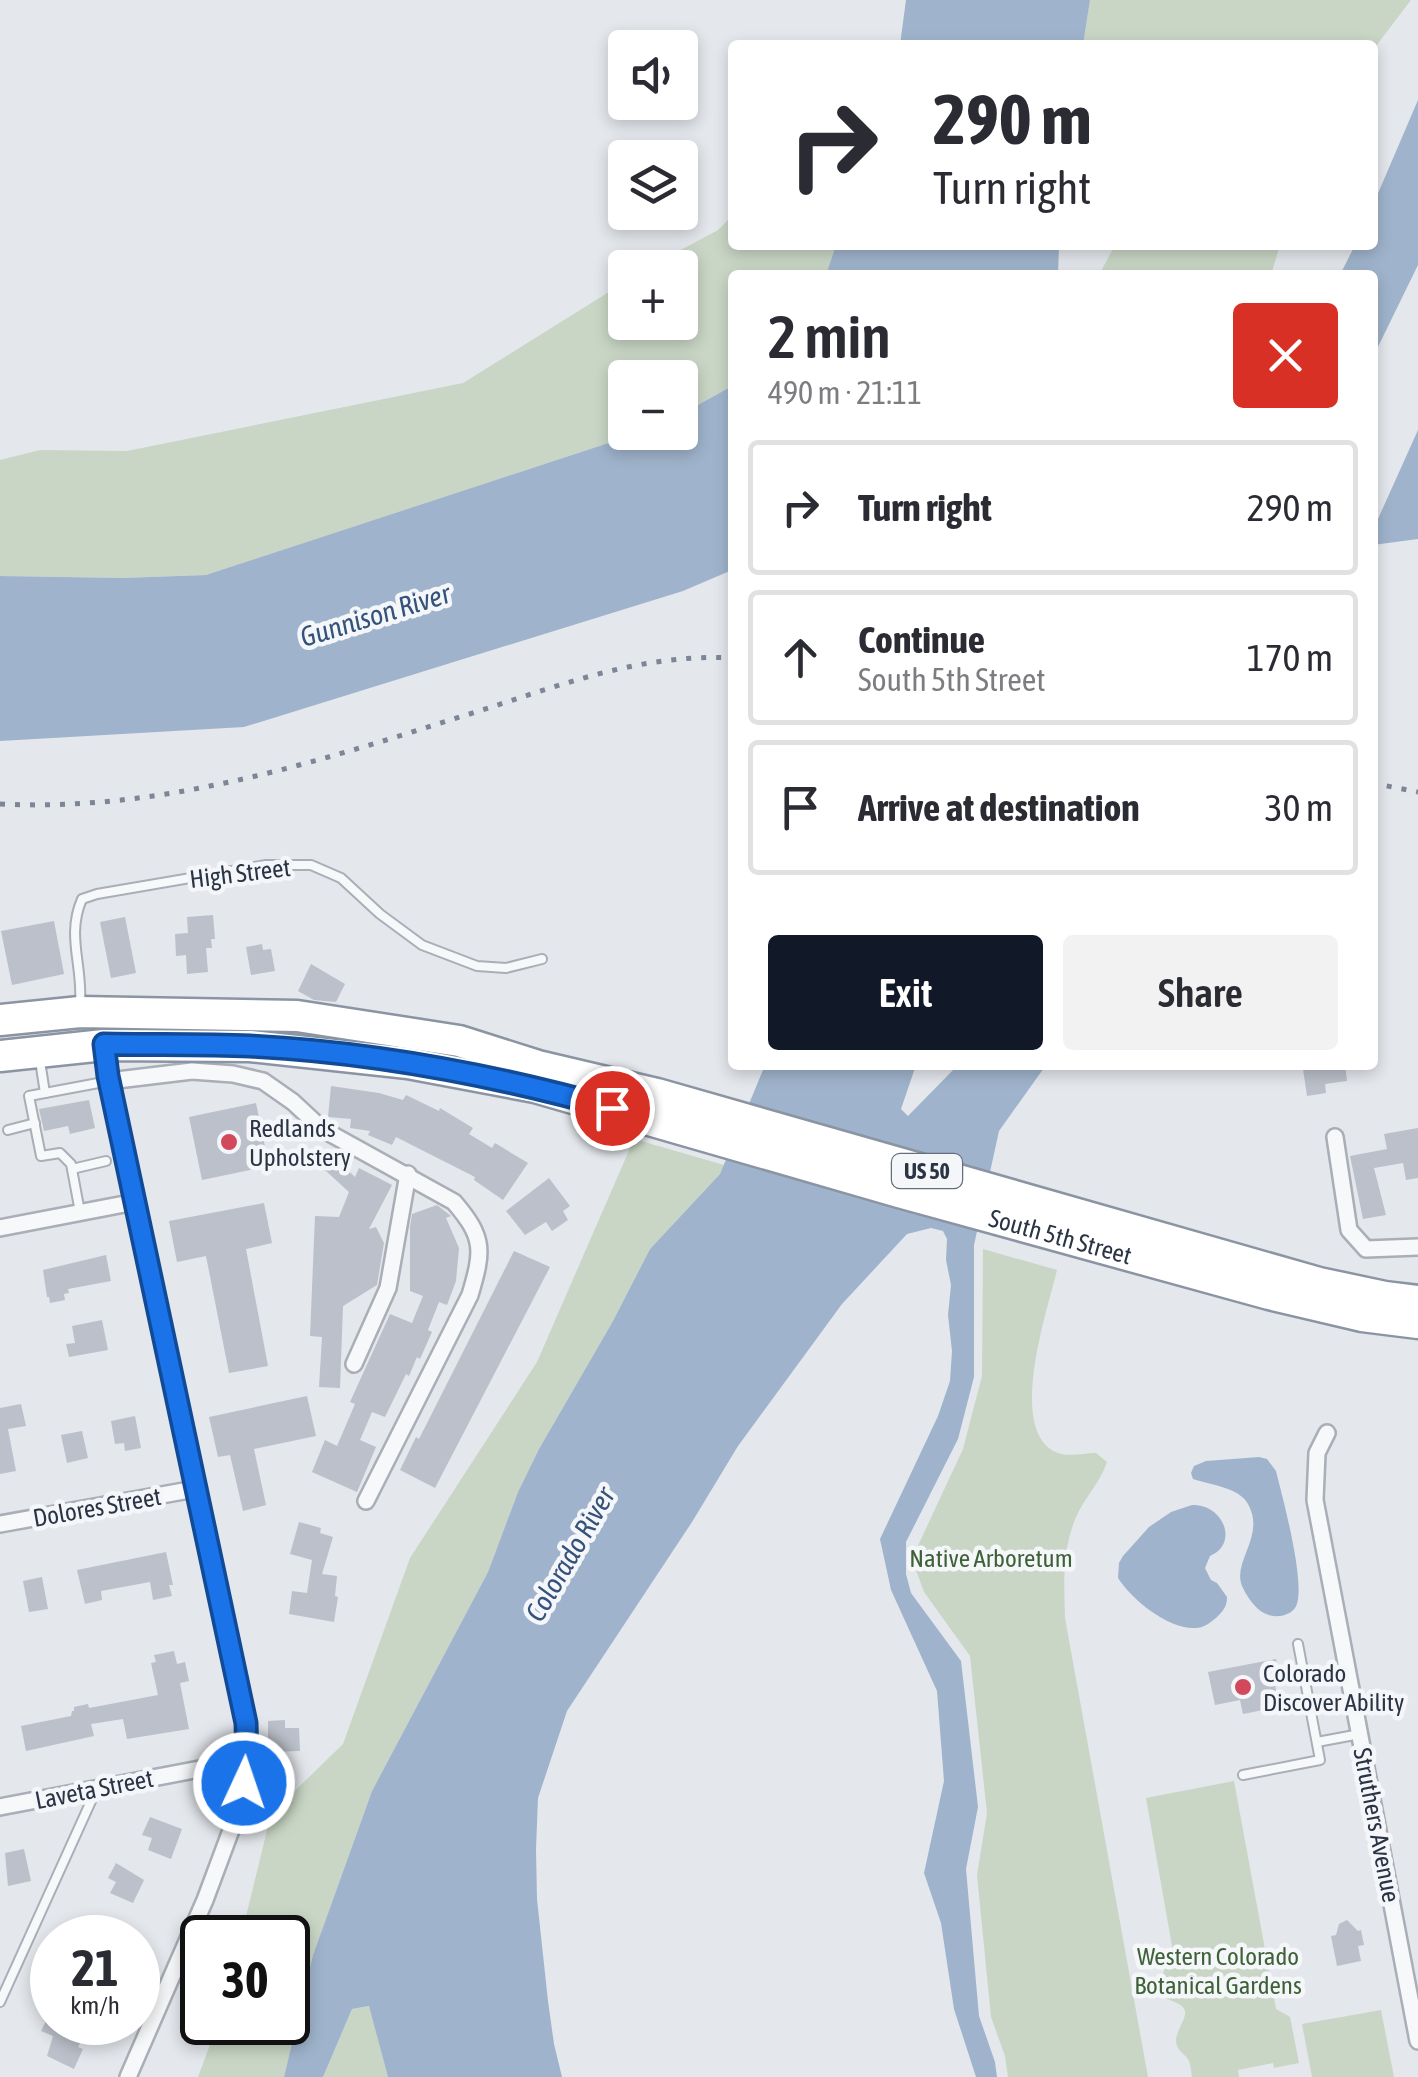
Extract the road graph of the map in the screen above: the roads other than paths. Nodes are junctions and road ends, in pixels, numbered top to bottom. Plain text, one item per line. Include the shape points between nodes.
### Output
1 (542, 959) dead end
2 (80, 1012) junction
3 (0, 1020) edge
4 (0, 1035) edge
5 (459, 1041) junction
6 (104, 1044) junction
7 (38, 1051) junction
8 (0, 1056) edge
9 (537, 1076) junction
10 (110, 1081) junction
11 (45, 1093) junction
12 (35, 1124) junction
13 (8, 1130) dead end
14 (1335, 1137) dead end
15 (106, 1162) dead end
16 (72, 1169) junction
17 (408, 1174) junction
18 (134, 1202) junction
19 (80, 1212) junction
20 (0, 1228) edge
21 (1418, 1247) edge
22 (1192, 1260) junction
23 (1319, 1283) junction
24 (1418, 1284) edge
25 (1418, 1300) edge
26 (1418, 1324) edge
27 (354, 1364) dead end
28 (1326, 1433) dead end
29 (195, 1489) junction
30 (366, 1501) dead end
31 (0, 1524) edge
32 (1298, 1644) dead end
33 (1360, 1734) junction
34 (1317, 1742) junction
35 (247, 1760) junction
36 (1243, 1775) dead end
37 (97, 1788) junction
38 (0, 1807) edge
39 (0, 2002) edge
40 (1415, 2006) edge
41 (1418, 2041) edge
42 (128, 2077) edge

1 - 2 lane, High Street via 506,968 477,966 422,946 341,878 310,865 266,866 82,899 74,928
2 - 3 highway, US 50
2 - 4 highway via 59,1029
2 - 5 highway, US 50 via 297,1016
5 - 6 highway via 411,1046 306,1031 145,1023
5 - 9 highway, US 50
6 - 7 highway, US 50
6 - 9 highway, US 50 via 250,1046
6 - 10 street
7 - 8 highway, US 50
7 - 11 lane
9 - 22 highway, South 5th Street / US 50 via 654,1106 899,1192
10 - 11 lane
10 - 17 street via 192,1071 263,1081 322,1129
10 - 18 street
11 - 12 lane via 29,1096
12 - 13 lane
12 - 16 lane via 41,1156 60,1153
14 - 21 street via 1349,1230 1366,1249
15 - 16 lane
16 - 19 lane
17 - 27 street via 388,1288
17 - 30 street via 470,1220 480,1262 470,1295
18 - 19 street
18 - 29 street
19 - 20 street
22 - 23 highway, South 5th Street / US 50
22 - 26 highway, South 5th Street / US 50 via 1324,1307
23 - 24 highway
23 - 25 highway, South 5th Street / US 50
28 - 33 street, Struthers Avenue via 1316,1500
29 - 31 street, Dolores Street
29 - 35 street via 246,1723
32 - 34 lane
33 - 34 lane
33 - 40 street, Struthers Avenue
34 - 36 lane via 1320,1760
35 - 37 street, Laveta Street
35 - 42 street via 240,1806 205,1900
37 - 38 street, Laveta Street
37 - 39 lane
40 - 41 street, Struthers Avenue

